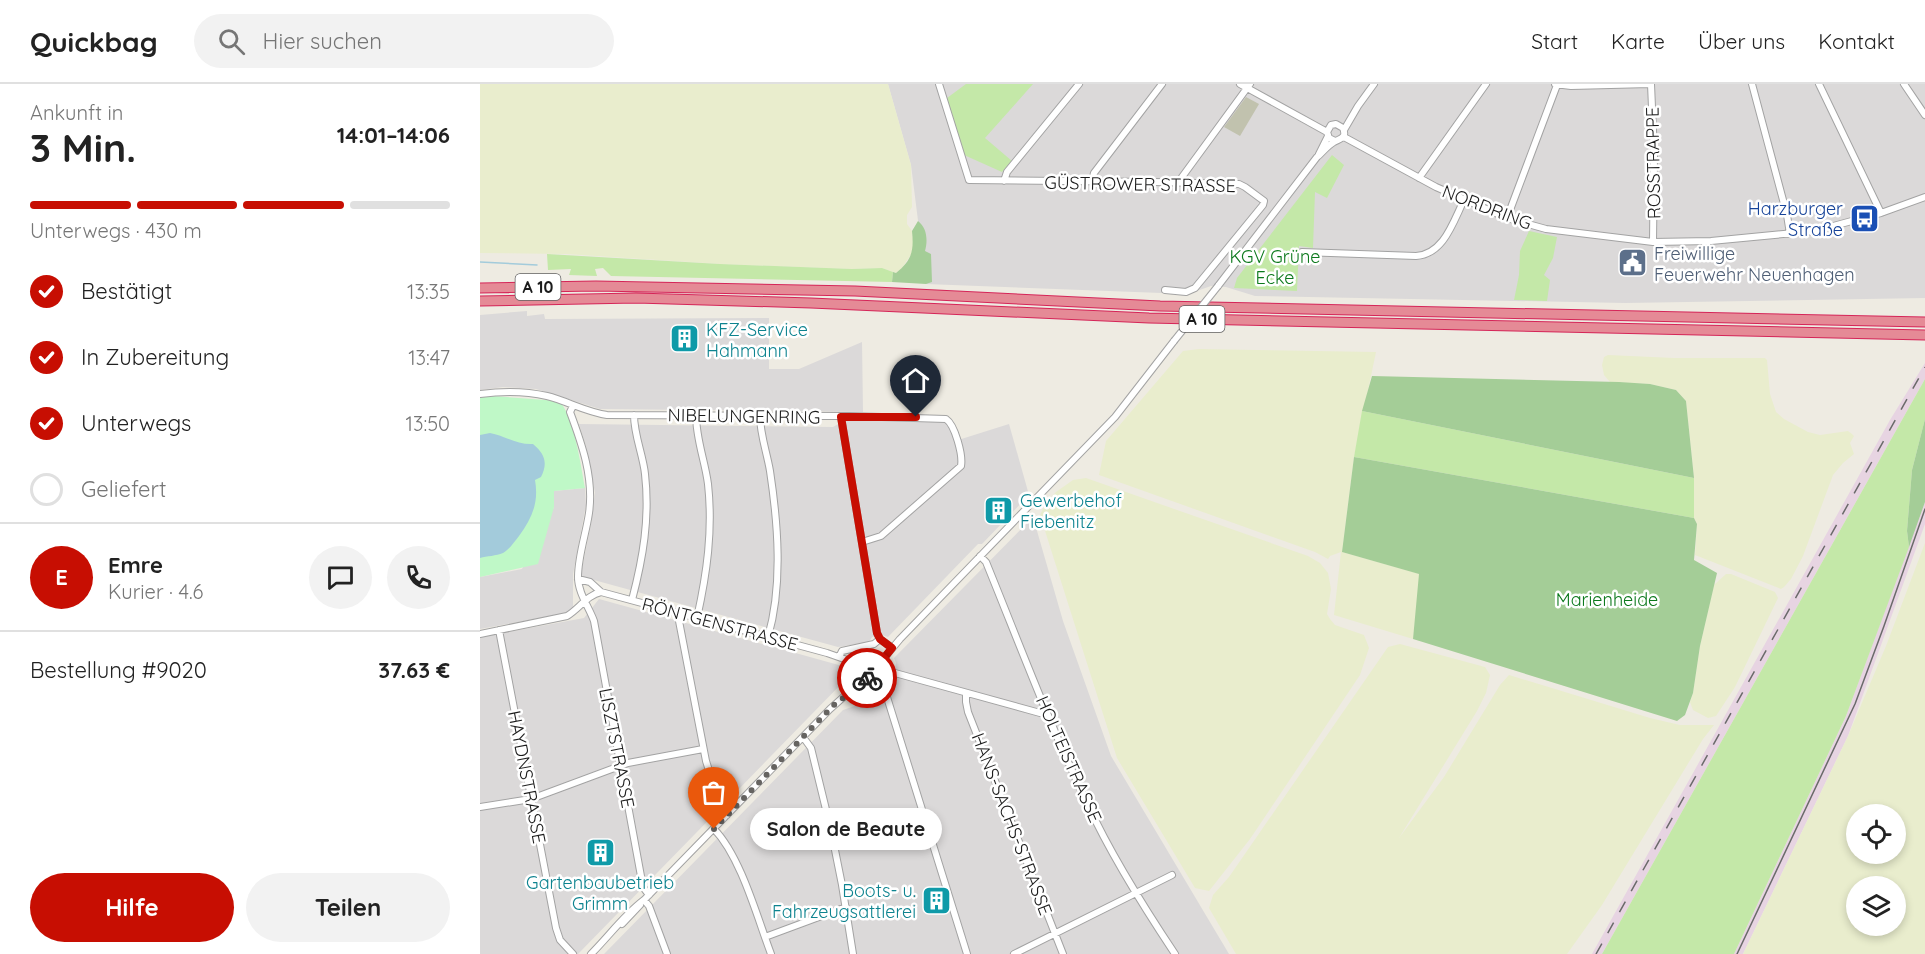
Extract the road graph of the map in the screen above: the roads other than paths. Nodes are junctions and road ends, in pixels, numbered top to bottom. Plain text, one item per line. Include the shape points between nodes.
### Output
1 (939, 84) edge
2 (1079, 84) edge
3 (1162, 84) edge
4 (1240, 84) edge
5 (1374, 84) edge
6 (1486, 84) edge
7 (1555, 84) edge
8 (1650, 84) edge
9 (1752, 84) edge
10 (1819, 84) edge
11 (1904, 84) edge
12 (1249, 86) edge
13 (1925, 115) edge
14 (1342, 131) junction
15 (1328, 132) junction
16 (1335, 141) junction
17 (1317, 157) junction
18 (1419, 178) junction
19 (1004, 181) junction
20 (1092, 181) junction
21 (1182, 182) junction
22 (1925, 197) edge
23 (1464, 200) junction
24 (1881, 213) junction
25 (1507, 218) junction
26 (1790, 234) junction
27 (1653, 242) junction
28 (1302, 252) dead end
29 (480, 288) edge
30 (1164, 290) dead end
31 (480, 301) edge
32 (1925, 322) edge
33 (1925, 335) edge
34 (480, 394) edge
35 (573, 405) junction
36 (634, 415) junction
37 (696, 415) junction
38 (760, 416) junction
39 (841, 417) junction
40 (862, 542) junction
41 (980, 556) junction
42 (578, 579) junction
43 (601, 592) junction
44 (632, 600) junction
45 (584, 601) junction
46 (681, 614) junction
47 (697, 618) junction
48 (499, 630) junction
49 (480, 634) edge
50 (768, 637) junction
51 (880, 639) junction
52 (892, 648) junction
53 (839, 657) junction
54 (880, 663) junction
55 (867, 667) junction
56 (886, 674) junction
57 (868, 679) junction
58 (880, 682) junction
59 (966, 693) junction
60 (1047, 711) junction
61 (803, 737) junction
62 (703, 749) junction
63 (620, 766) junction
64 (531, 799) junction
65 (480, 807) edge
66 (727, 815) junction
67 (714, 829) junction
68 (1172, 875) dead end
69 (1135, 893) junction
70 (646, 897) junction
71 (846, 907) junction
72 (1055, 933) junction
73 (765, 937) junction
74 (573, 954) edge
75 (591, 954) edge
76 (667, 954) edge
77 (771, 954) edge
78 (853, 954) edge
79 (967, 954) edge
80 (1014, 954) edge
81 (1064, 954) edge
82 (1175, 954) edge

1 - 19 street, GÜSTROWER STRASSE via 967,178
2 - 19 street via 1007,172
3 - 20 street via 1094,173
4 - 12 street
5 - 14 street
6 - 18 street
7 - 8 street
7 - 25 street
8 - 27 street, ROSSTRAPPE
9 - 26 street
10 - 24 street
11 - 13 street
12 - 15 street
12 - 21 street
14 - 15 street via 1334,124
14 - 16 street via 1339,141
14 - 18 street, NORDRING
15 - 16 street
15 - 17 street
16 - 17 street
17 - 41 street, bridge via 1115,417
18 - 23 street, NORDRING
19 - 20 street, GÜSTROWER STRASSE
20 - 21 street, GÜSTROWER STRASSE
21 - 30 street, GÜSTROWER STRASSE via 1242,185 1264,201 1195,288 1186,292
22 - 24 street, NORDRING
23 - 25 street, NORDRING
23 - 28 street via 1443,242 1428,254
24 - 26 street, NORDRING
25 - 27 street, NORDRING via 1546,229
26 - 27 street, NORDRING
29 - 32 highway, A 10 via 855,291 1160,306
31 - 33 highway, A 10 via 636,298 1195,319
34 - 35 street, NIBELUNGENRING via 529,393
35 - 36 street, NIBELUNGENRING via 601,414
35 - 42 street via 570,412 584,455 589,490
36 - 37 street, NIBELUNGENRING
36 - 44 street via 648,512
37 - 38 street, NIBELUNGENRING
37 - 47 street via 710,518 707,571
38 - 39 street, NIBELUNGENRING
38 - 50 street via 776,531 776,587
39 - 40 street, NIBELUNGENRING
39 - 40 street via 946,418 952,424 961,454 961,466 938,488 881,536
40 - 51 street, NIBELUNGENRING
41 - 52 street
41 - 60 street, HOLTEISTRASSE via 986,562
42 - 43 street, RÖNTGENSTRASSE via 590,582
42 - 45 street, LISZTSTRASSE
43 - 44 street, RÖNTGENSTRASSE
43 - 45 street
44 - 46 street, RÖNTGENSTRASSE
45 - 48 street via 567,616
45 - 63 street, LISZTSTRASSE via 594,621
46 - 47 street, RÖNTGENSTRASSE
46 - 62 street via 679,621
47 - 50 street, RÖNTGENSTRASSE
48 - 49 street
48 - 64 street, HAYDNSTRASSE
50 - 53 street, RÖNTGENSTRASSE
51 - 52 street
51 - 53 street via 842,651
52 - 54 street
53 - 55 street, RÖNTGENSTRASSE
54 - 55 street
54 - 56 street
55 - 57 street
56 - 58 street
56 - 59 street via 897,673
57 - 58 street
57 - 61 street
58 - 79 street
59 - 60 street via 1040,713
59 - 72 street, HANS-SACHS-STRASSE via 968,712
60 - 69 street, HOLTEISTRASSE via 1089,807
61 - 66 street
61 - 71 street via 811,748
62 - 63 street
62 - 66 street via 717,804
63 - 64 street
63 - 70 street, LISZTSTRASSE
64 - 65 street
64 - 74 street, HAYDNSTRASSE via 559,938
66 - 67 street
67 - 70 street
67 - 73 street via 740,871
68 - 69 street
69 - 72 street
69 - 82 street, HOLTEISTRASSE
70 - 75 street
70 - 76 street, LISZTSTRASSE
71 - 73 street
71 - 78 street
72 - 80 street
72 - 81 street, HANS-SACHS-STRASSE
73 - 77 street

